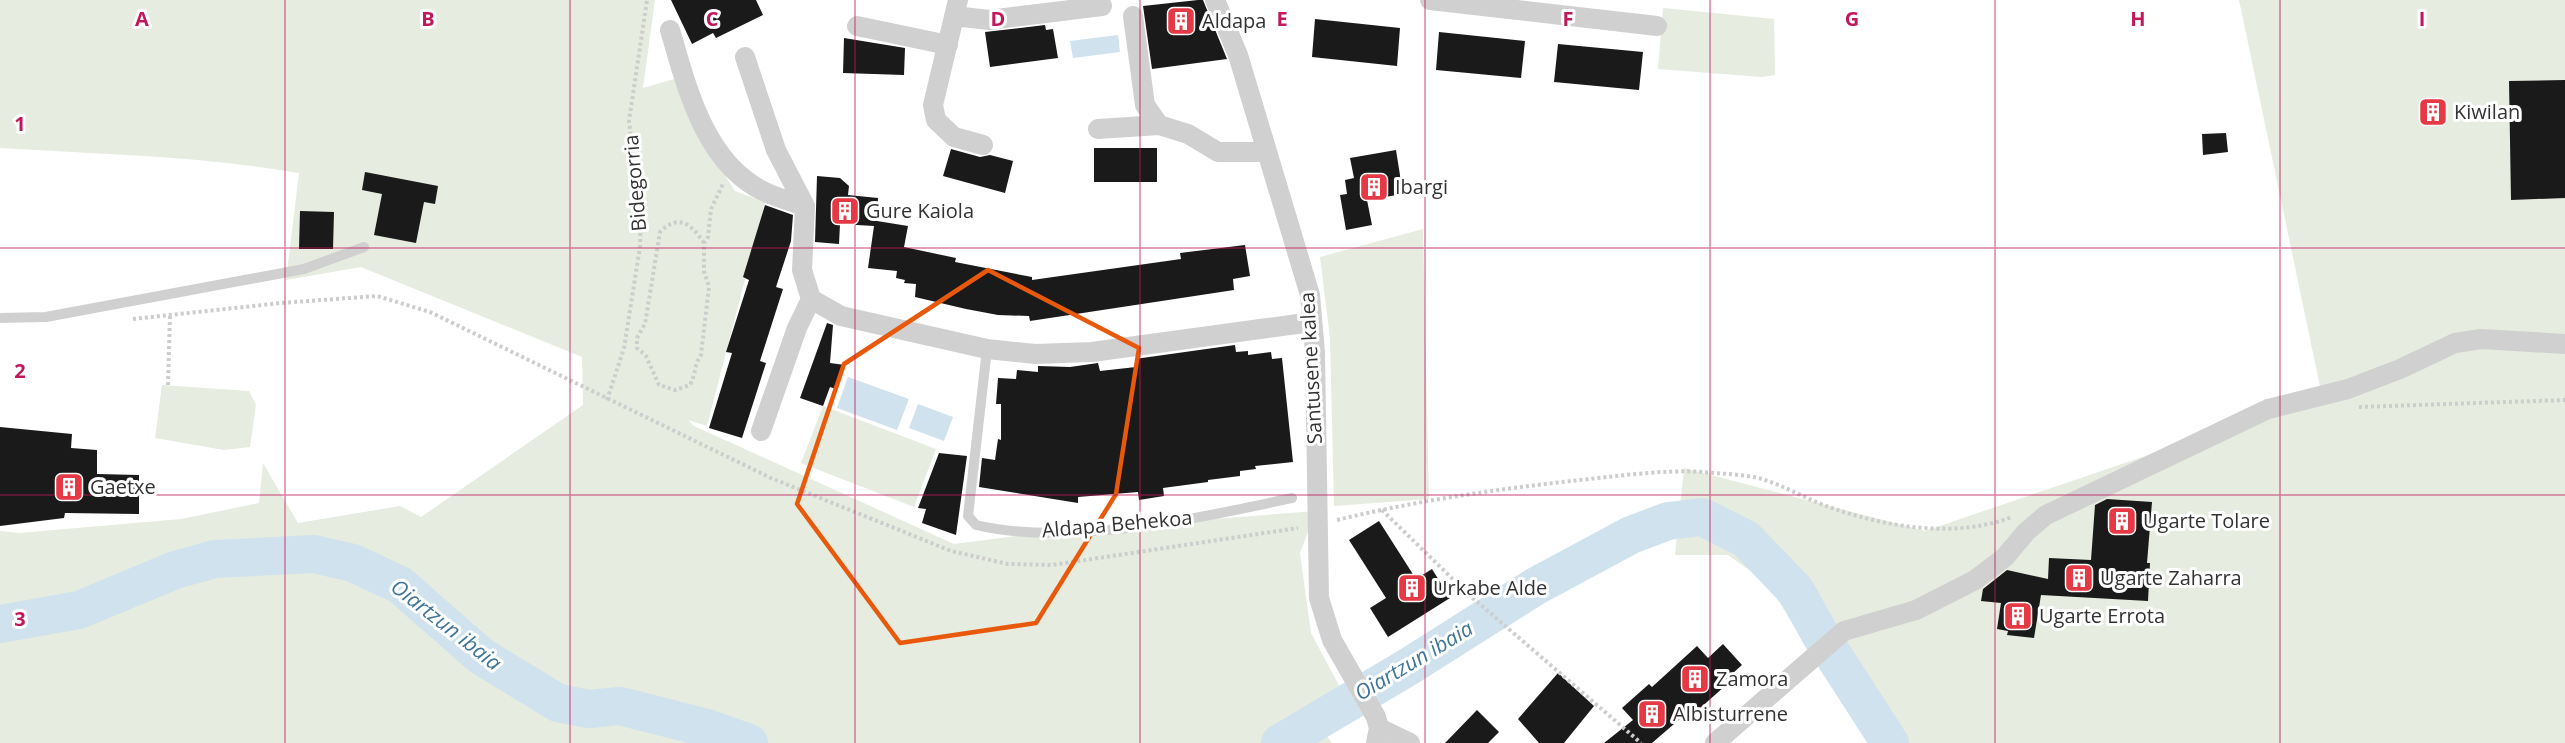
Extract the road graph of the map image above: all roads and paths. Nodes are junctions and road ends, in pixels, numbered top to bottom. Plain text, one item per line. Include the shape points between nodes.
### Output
1 (647, 0) edge
2 (1215, 0) edge
3 (1430, 0) edge
4 (1102, 6) dead end
5 (1554, 7) edge
6 (956, 8) edge
7 (1133, 16) dead end
8 (857, 26) dead end
9 (1657, 26) dead end
10 (670, 30) dead end
11 (948, 45) junction
12 (745, 57) dead end
13 (1159, 124) junction
14 (1098, 129) dead end
15 (983, 145) dead end
16 (1267, 152) junction
17 (738, 173) junction
18 (805, 206) junction
19 (704, 243) junction
20 (364, 247) dead end
21 (811, 299) junction
22 (170, 315) junction
23 (0, 318) edge
24 (128, 319) dead end
25 (1312, 322) junction
26 (2565, 344) edge
27 (987, 349) junction
28 (168, 385) dead end
29 (2565, 399) edge
30 (607, 400) junction
31 (2351, 408) dead end
32 (761, 431) dead end
33 (1292, 498) dead end
34 (1382, 509) junction
35 (2019, 514) dead end
36 (1317, 525) junction
37 (1378, 736) edge
38 (1410, 743) edge
39 (1641, 743) edge
40 (1715, 743) edge

1 - 30 path, Bidegorria via 629,121 641,215 640,247 624,348
2 - 16 street, Santusene kalea via 1238,55
3 - 5 street
4 - 6 street via 989,20
5 - 9 street
6 - 11 street
7 - 13 street via 1145,105
8 - 11 street
10 - 17 street via 700,120 718,152
11 - 15 street via 933,105 936,120 954,137
12 - 18 street via 776,150
13 - 14 street
13 - 16 street via 1188,134 1218,152
16 - 25 street, Santusene kalea via 1310,295
17 - 18 street via 764,192
17 - 19 path via 727,178 717,192
18 - 21 street via 802,270
19 - 19 path via 704,271 709,287 701,355 690,385 675,390 659,385 646,356 637,348 637,338 645,324 660,232 667,225 682,222 694,228
20 - 23 lane via 304,269 46,317
21 - 27 street via 841,316
21 - 32 street
22 - 24 path
22 - 28 path
22 - 30 path via 377,296 430,312
25 - 27 street via 1092,352 1035,354
25 - 36 street, Santusene kalea
26 - 40 street via 2481,339 2455,343 2348,388 2268,409 2046,515 2005,557 1944,597 1906,614 1844,631
27 - 33 lane, Aldapa Behekoa via 968,516 975,525 1040,533 1110,529 1210,516
29 - 31 path
30 - 36 path via 771,478 951,550 1008,564 1052,565
34 - 35 path via 1619,476 1700,472 1761,479 1830,508 1886,522 1947,530 1989,526
34 - 36 path
34 - 39 path via 1467,593
36 - 37 street, Santusene kalea via 1319,598 1332,640 1376,717
37 - 38 street

